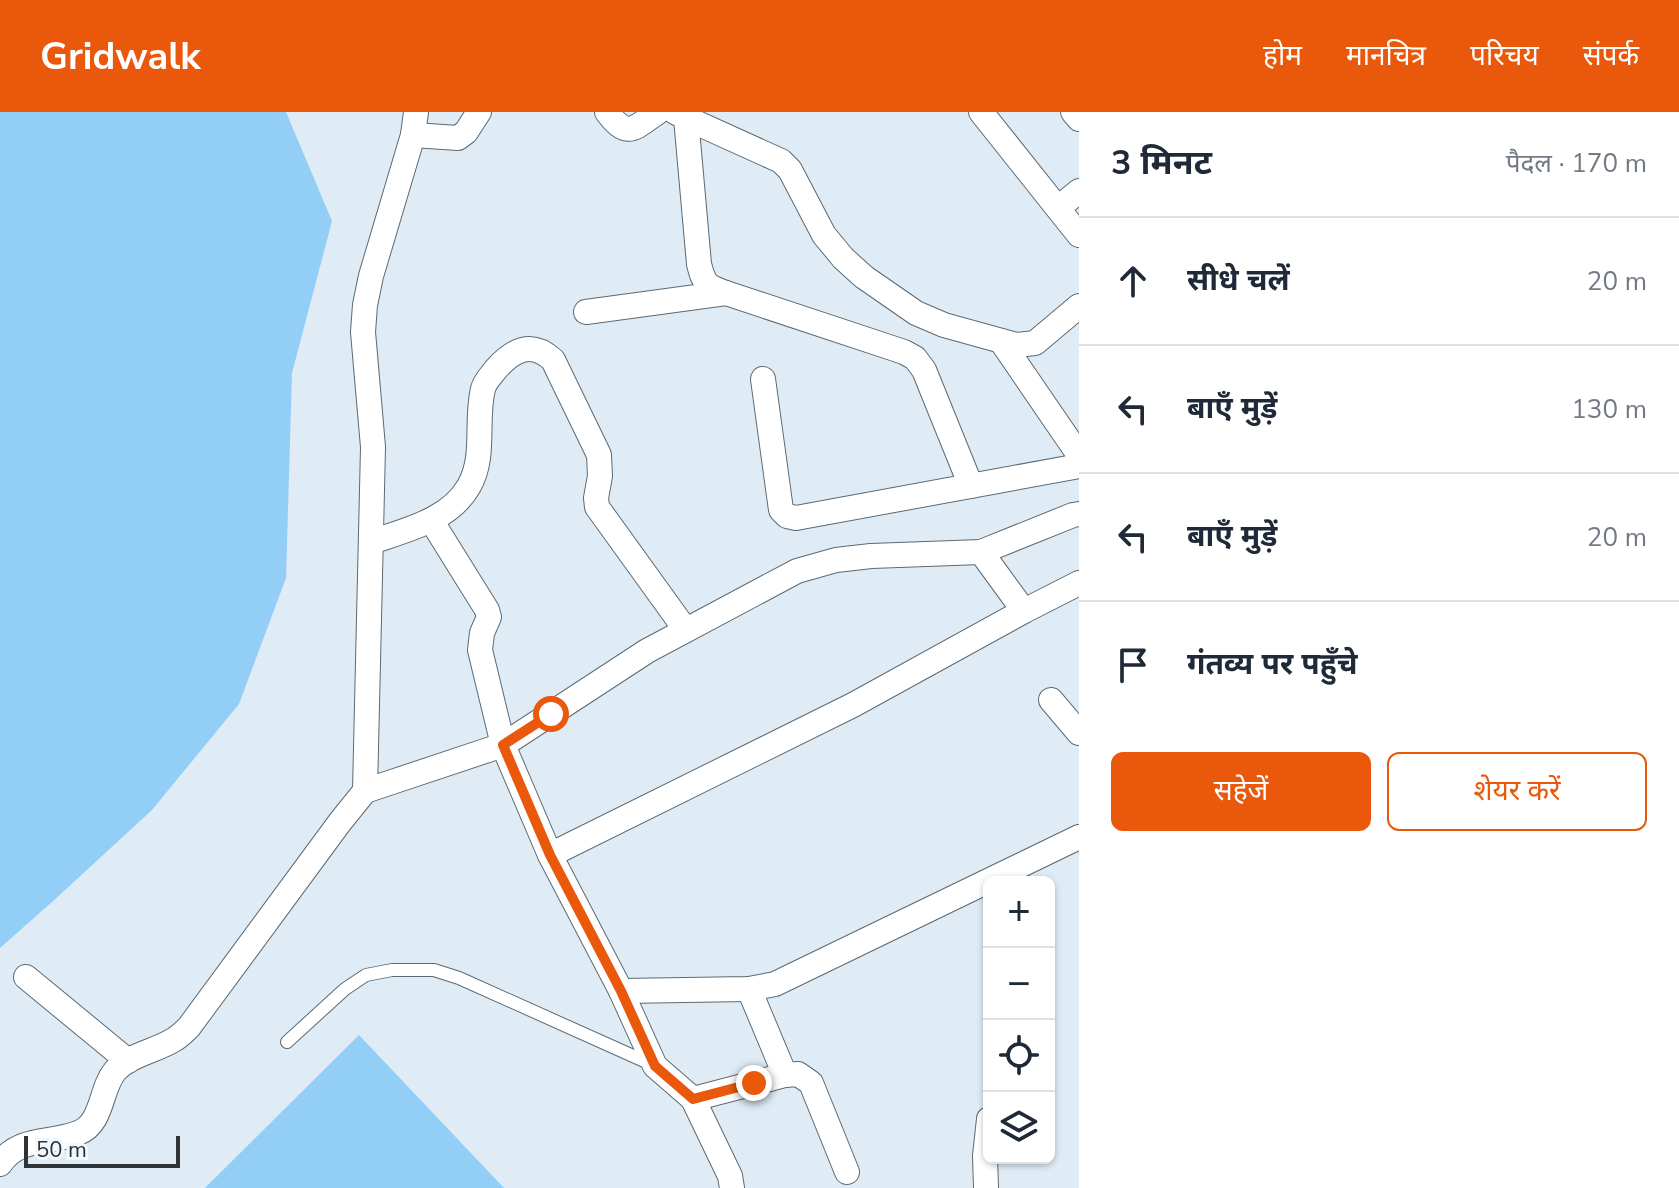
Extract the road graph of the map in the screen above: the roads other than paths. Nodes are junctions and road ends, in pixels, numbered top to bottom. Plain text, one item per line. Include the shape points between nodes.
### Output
1 (479, 112) edge
2 (607, 112) edge
3 (658, 112) edge
4 (981, 112) edge
5 (1073, 112) edge
6 (680, 115) edge
7 (1079, 119) edge
8 (415, 123) edge
9 (1079, 191) edge
10 (1058, 208) junction
11 (1079, 235) edge
12 (726, 293) junction
13 (1079, 306) edge
14 (586, 312) dead end
15 (1001, 341) junction
16 (763, 379) dead end
17 (1079, 455) edge
18 (1079, 466) edge
19 (971, 486) junction
20 (1079, 514) edge
21 (431, 520) junction
22 (371, 542) junction
23 (981, 552) junction
24 (1079, 583) edge
25 (1024, 611) junction
26 (685, 629) junction
27 (1051, 700) dead end
28 (1079, 733) edge
29 (503, 745) junction
30 (365, 791) junction
31 (1079, 837) edge
32 (550, 855) junction
33 (1009, 876) edge
34 (983, 888) edge
35 (26, 977) dead end
36 (749, 989) junction
37 (621, 991) junction
38 (287, 1042) dead end
39 (128, 1061) junction
40 (655, 1066) junction
41 (785, 1075) junction
42 (693, 1099) junction
43 (0, 1164) edge
44 (985, 1164) edge
45 (847, 1172) dead end
46 (732, 1188) edge
47 (986, 1188) edge

1 - 8 street via 458,138
2 - 3 street via 627,129
4 - 10 street
5 - 7 street
6 - 12 street via 703,280
6 - 15 street via 781,161 824,235 864,277 916,313
8 - 22 street via 365,305 373,447
9 - 10 street
10 - 11 street
12 - 14 street
12 - 19 street via 915,358
13 - 15 street via 1035,343
15 - 17 street
16 - 19 street via 781,510 787,516
18 - 19 street
20 - 23 street
21 - 22 street
21 - 26 street via 456,504 470,485 478,461 485,383 508,356 540,351 553,360 599,455 597,507
21 - 29 street via 487,610 480,650
22 - 30 street
23 - 25 street
23 - 26 street via 836,560 797,571
24 - 25 street
25 - 32 street via 853,705
26 - 29 street
27 - 28 street
29 - 30 street
29 - 32 street
30 - 39 street via 189,1027
31 - 33 street
32 - 37 street
34 - 36 street via 775,984
35 - 39 street
36 - 37 street
36 - 41 street
37 - 40 street
38 - 40 lane via 366,975 434,970
39 - 43 street via 116,1070 88,1128 15,1148
40 - 42 street
41 - 42 street
41 - 45 street via 798,1074 811,1083
42 - 46 street
44 - 47 street

